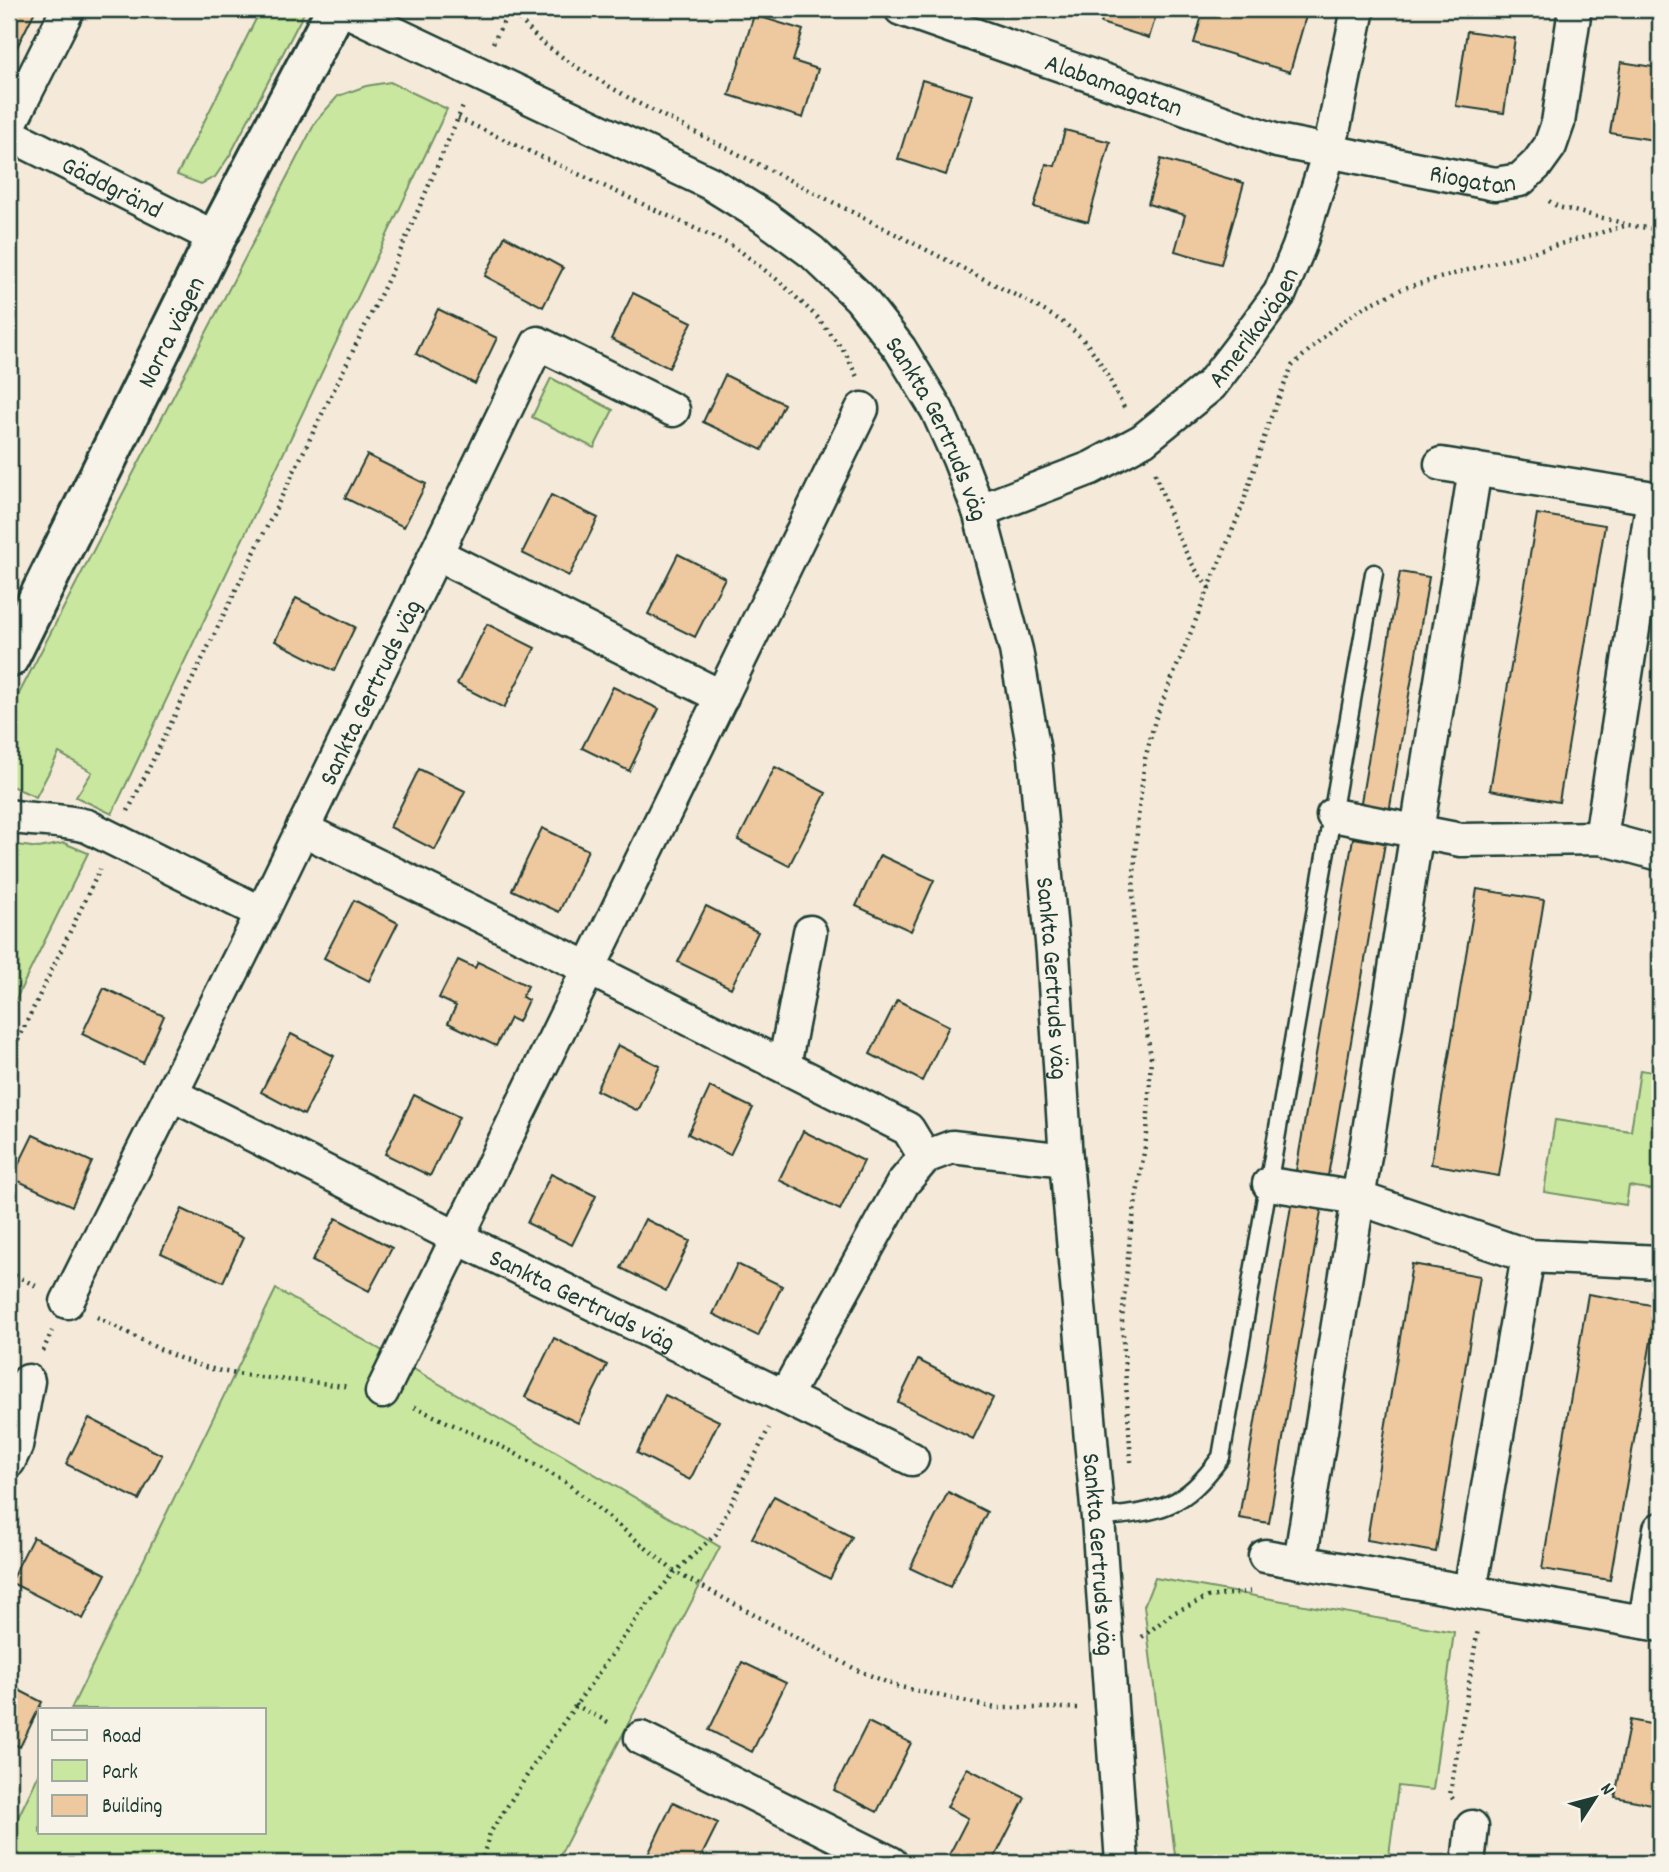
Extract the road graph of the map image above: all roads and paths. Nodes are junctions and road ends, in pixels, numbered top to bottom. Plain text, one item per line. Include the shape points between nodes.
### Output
1 (68, 9) edge
2 (337, 9) edge
3 (343, 9) edge
4 (510, 9) edge
5 (901, 9) edge
6 (1358, 9) edge
7 (1575, 9) edge
8 (478, 74) junction
9 (458, 118) junction
10 (9, 126) edge
11 (9, 134) edge
12 (1329, 152) junction
13 (1520, 180) junction
14 (1628, 225) junction
15 (1660, 230) edge
16 (216, 238) junction
17 (862, 409) joint
18 (673, 410) dead end
19 (1143, 440) junction
20 (1441, 464) dead end
21 (1475, 469) junction
22 (1657, 498) edge
23 (979, 511) junction
24 (436, 554) junction
25 (1374, 573) dead end
26 (1209, 588) junction
27 (9, 658) edge
28 (722, 696) junction
29 (1334, 815) junction
30 (9, 816) edge
31 (302, 830) junction
32 (1417, 830) junction
33 (1601, 838) junction
34 (114, 839) junction
35 (1660, 854) edge
36 (262, 913) junction
37 (810, 932) dead end
38 (590, 968) junction
39 (9, 1059) edge
40 (784, 1066) junction
41 (171, 1094) junction
42 (925, 1157) junction
43 (1066, 1160) junction
44 (1269, 1184) junction
45 (1358, 1198) junction
46 (458, 1238) junction
47 (1528, 1256) junction
48 (1660, 1262) edge
49 (9, 1272) edge
50 (68, 1302) junction
51 (28, 1381) joint
52 (382, 1392) junction
53 (785, 1396) junction
54 (912, 1459) dead end
55 (9, 1461) edge
56 (1134, 1514) junction
57 (1098, 1518) junction
58 (1660, 1529) edge
59 (1265, 1556) dead end
60 (1300, 1562) junction
61 (675, 1572) junction
62 (1475, 1605) junction
63 (1652, 1623) edge
64 (1111, 1708) junction
65 (641, 1738) dead end
66 (1472, 1828) joint
67 (481, 1863) edge
68 (891, 1863) edge
69 (1122, 1863) edge
70 (1468, 1863) edge

1 - 10 street
2 - 16 street, Norra vägen
3 - 8 street, Sankta Gertruds väg
4 - 8 path
4 - 19 path via 573,65 636,102 1059,320 1091,349
5 - 12 street, Alabamagatan via 1277,141
6 - 12 street, Amerikavägen
7 - 13 street, Riogatan via 1558,123 1550,146
8 - 9 path
8 - 23 street, Sankta Gertruds väg via 710,183 812,253 860,298 900,349 937,410
9 - 17 path via 734,247 818,318 846,354 858,380
9 - 34 path via 390,275
11 - 16 street, Gäddgränd
12 - 13 street, Riogatan via 1495,184
12 - 19 street, Amerikavägen via 1300,247 1280,293 1211,385
13 - 14 path via 1558,207
14 - 15 path
14 - 26 path via 1404,288 1362,308 1329,332 1292,366
16 - 27 street, Norra vägen
17 - 28 street, Sankta Gertruds väg
18 - 24 street, Sankta Gertruds väg via 538,343
19 - 23 street, Amerikavägen via 1091,468
19 - 26 path via 1183,550
20 - 21 street
21 - 22 street
21 - 32 street
22 - 33 street
23 - 43 street, Sankta Gertruds väg via 1016,650 1035,757
24 - 28 street
24 - 31 street, Sankta Gertruds väg
25 - 29 lane
26 - 56 path via 1156,720 1145,759 1138,817 1133,888 1136,967 1151,1057 1147,1134 1122,1320
28 - 38 street, Sankta Gertruds väg
29 - 32 street
29 - 44 lane
30 - 34 street via 65,820
31 - 36 street, Sankta Gertruds väg
31 - 38 street
32 - 33 street via 1461,839
32 - 45 street
33 - 35 street
34 - 36 street
34 - 39 path
36 - 41 street, Sankta Gertruds väg
37 - 40 street
38 - 40 street
38 - 46 street, Sankta Gertruds väg
40 - 42 street via 908,1129
41 - 46 street, Sankta Gertruds väg
41 - 50 street, Sankta Gertruds väg
42 - 43 street via 952,1147
42 - 53 street via 903,1182
43 - 57 street, Sankta Gertruds väg
44 - 45 street
44 - 56 lane via 1221,1457 1189,1494 1170,1506
45 - 47 street
45 - 60 street
46 - 52 street, Sankta Gertruds väg
46 - 53 street, Sankta Gertruds väg
47 - 48 street
47 - 62 street
49 - 50 path
50 - 51 path
50 - 52 path via 204,1366
51 - 55 street
52 - 61 path via 511,1451 567,1483
53 - 54 street, Sankta Gertruds väg
53 - 61 path via 716,1534
56 - 57 lane
57 - 64 street, Sankta Gertruds väg
58 - 63 street
59 - 60 street
60 - 62 street
61 - 64 path via 857,1670 896,1686 995,1708
61 - 67 path via 535,1763 490,1833
62 - 63 street
62 - 66 path via 1450,1795
64 - 69 street, Sankta Gertruds väg
65 - 68 street
66 - 70 street

